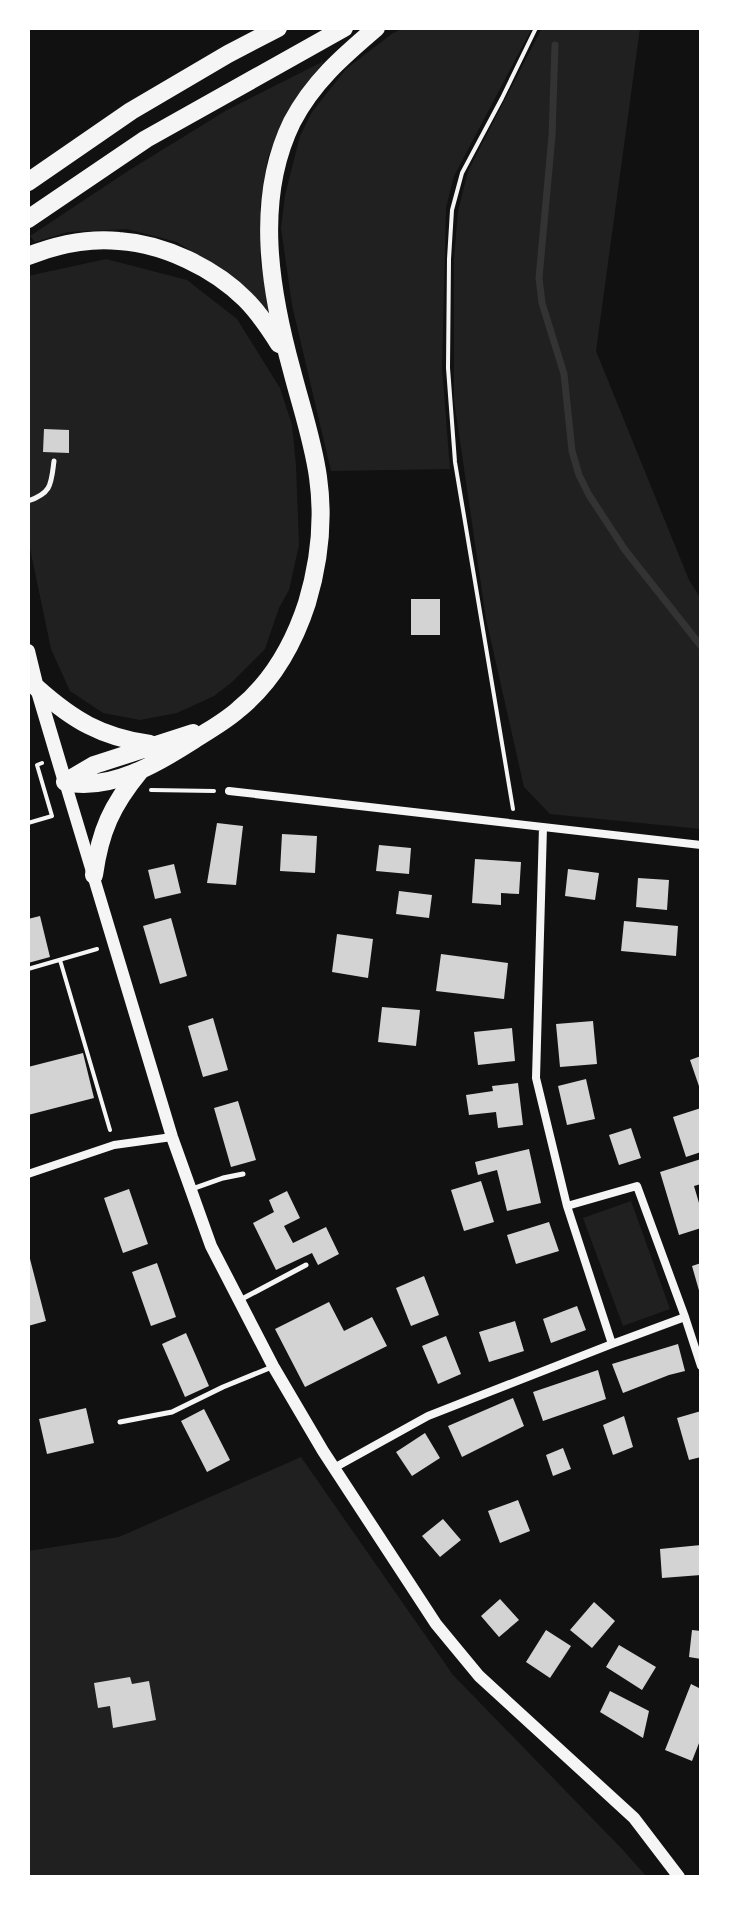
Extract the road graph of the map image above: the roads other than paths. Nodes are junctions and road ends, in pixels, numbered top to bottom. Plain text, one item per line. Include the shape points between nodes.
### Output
1 (278, 28) edge
2 (344, 28) edge
3 (376, 28) edge
4 (28, 182) edge
5 (28, 219) edge
6 (30, 255) edge
7 (292, 372) junction
8 (54, 461) dead end
9 (28, 501) edge
10 (28, 651) edge
11 (32, 688) edge
12 (218, 725) junction
13 (157, 745) junction
14 (140, 771) junction
15 (65, 782) junction
16 (229, 791) road end
17 (543, 827) junction
18 (701, 845) edge
19 (94, 875) junction
20 (172, 1137) junction
21 (28, 1174) edge
22 (243, 1174) dead end
23 (191, 1190) junction
24 (567, 1206) junction
25 (306, 1265) dead end
26 (239, 1300) junction
27 (685, 1317) junction
28 (612, 1344) junction
29 (273, 1366) junction
30 (701, 1366) edge
31 (120, 1422) dead end
32 (334, 1468) junction
33 (679, 1877) edge

1 - 4 highway via 131,111
2 - 5 highway via 146,139
3 - 7 highway via 321,78 304,101 273,179 269,246
6 - 7 highway via 58,246 119,240 194,263 244,298 263,319
7 - 12 highway via 318,478 321,517 312,585 294,637 271,676
8 - 9 lane via 51,485
10 - 11 main road
11 - 13 highway via 92,727
11 - 15 main road
12 - 13 highway
12 - 14 highway
13 - 15 highway via 94,765
14 - 15 highway via 100,783
14 - 19 highway via 109,815
15 - 19 street
16 - 17 street
17 - 18 street
17 - 24 street via 536,1078
19 - 20 street
20 - 21 street via 114,1145
20 - 23 street
22 - 23 lane
23 - 26 street via 211,1246
24 - 27 street via 637,1186
24 - 28 street
25 - 26 lane
26 - 29 street
27 - 28 street
27 - 30 street
28 - 32 street via 428,1416
29 - 31 lane via 172,1412
29 - 32 street
32 - 33 street via 436,1624 468,1663 634,1818

